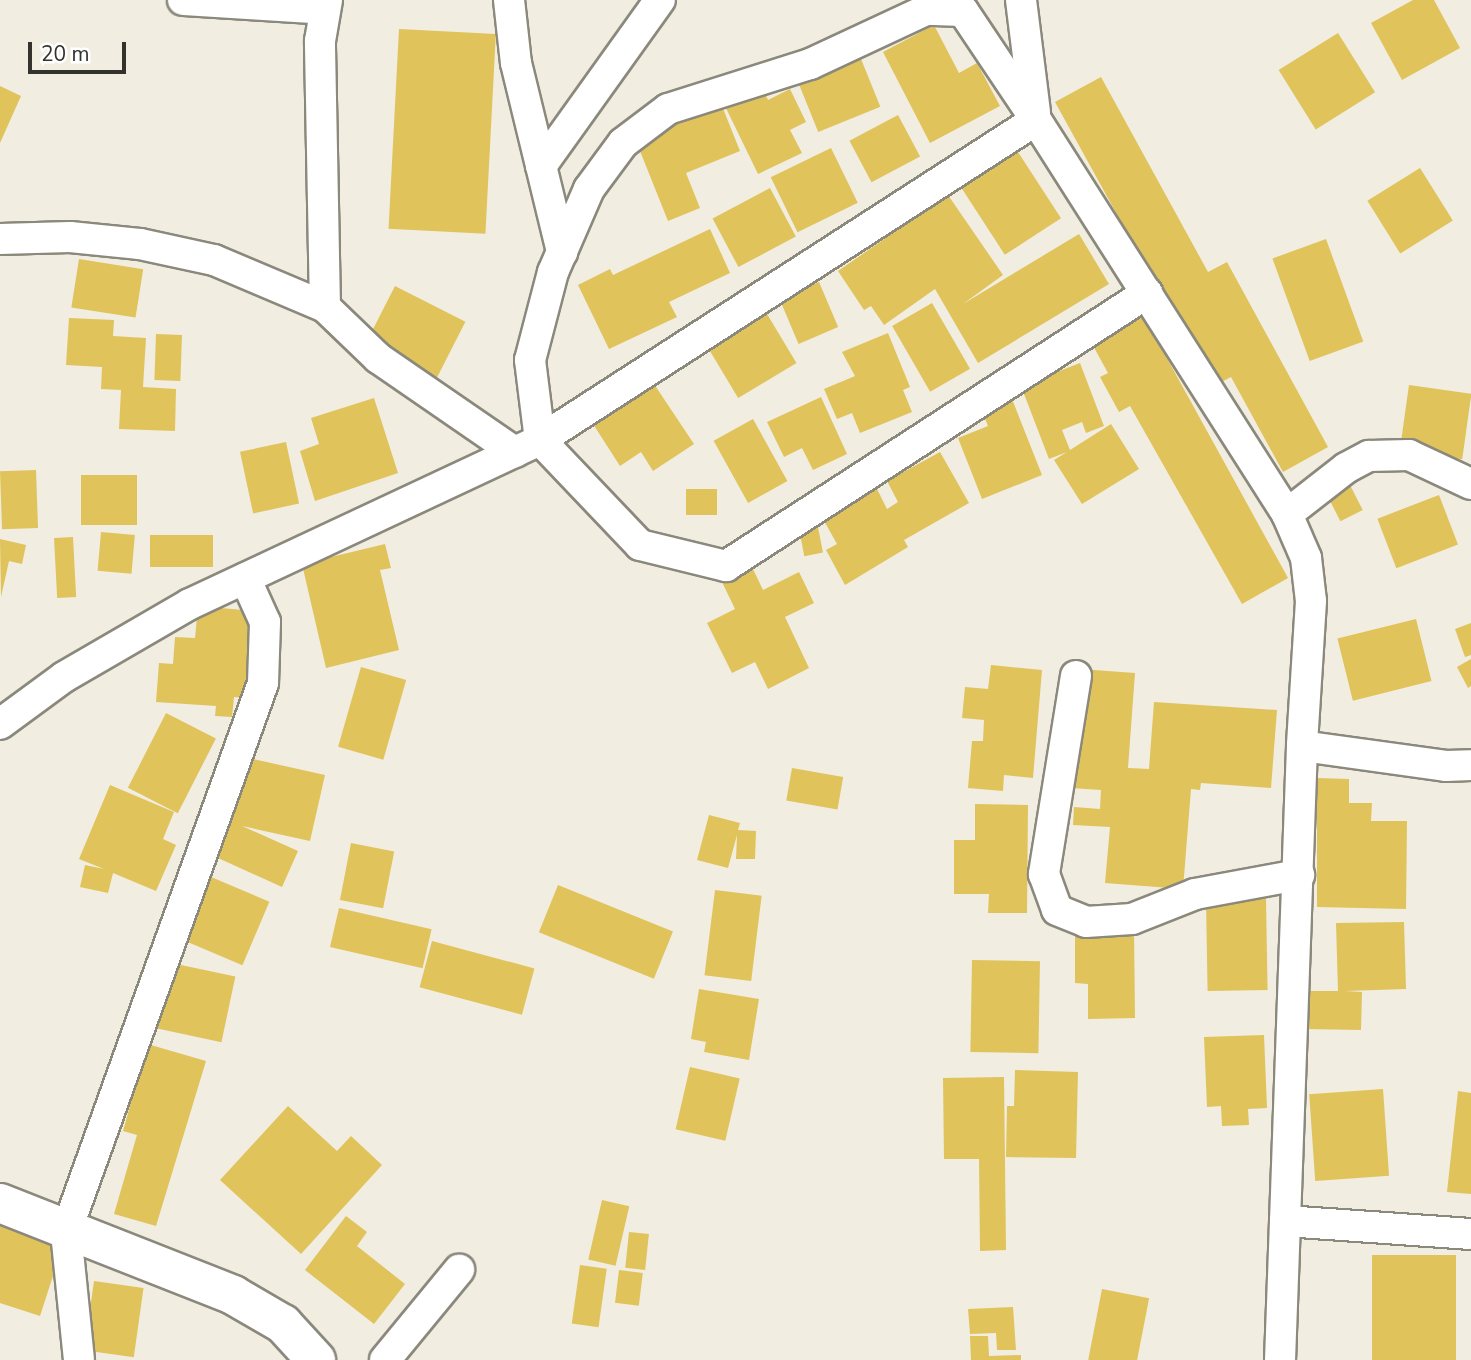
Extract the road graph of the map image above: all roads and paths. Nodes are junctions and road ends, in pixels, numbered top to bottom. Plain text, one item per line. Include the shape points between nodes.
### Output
1 (183, 0) edge
2 (509, 0) edge
3 (660, 0) edge
4 (1021, 0) edge
5 (326, 4) edge
6 (1036, 120) junction
7 (541, 166) junction
8 (0, 239) edge
9 (562, 252) junction
10 (1147, 293) junction
11 (325, 307) junction
12 (528, 446) junction
13 (1471, 484) edge
14 (1287, 514) junction
15 (245, 578) junction
16 (1076, 676) dead end
17 (0, 724) edge
18 (1302, 746) junction
19 (1471, 765) edge
20 (1299, 875) junction
21 (0, 1203) edge
22 (1284, 1221) junction
23 (66, 1232) junction
24 (1471, 1234) edge
25 (459, 1270) dead end
26 (79, 1360) edge
27 (316, 1360) edge
28 (385, 1360) edge
29 (1280, 1360) edge

1 - 5 street
2 - 7 street via 516,63
3 - 7 street
4 - 6 street
5 - 11 street via 320,41
6 - 9 street via 963,11 926,10 810,64 668,108 624,143 589,189
6 - 10 street
6 - 12 street
7 - 9 street
8 - 11 street via 70,237 140,244 214,260
9 - 12 street via 530,360
10 - 12 street via 726,566 640,545
10 - 14 street
11 - 12 street via 378,358
12 - 15 street
13 - 14 street via 1409,455 1369,456
14 - 18 street via 1306,558 1311,601
15 - 17 street via 190,604 64,677
15 - 23 street via 265,622 264,683
16 - 20 street via 1044,874 1057,910 1086,922 1132,919 1195,894
18 - 19 street via 1446,766
18 - 20 street
20 - 22 street
21 - 23 street
22 - 24 street
22 - 29 street
23 - 26 street
23 - 27 street via 233,1295 283,1324
25 - 28 street

